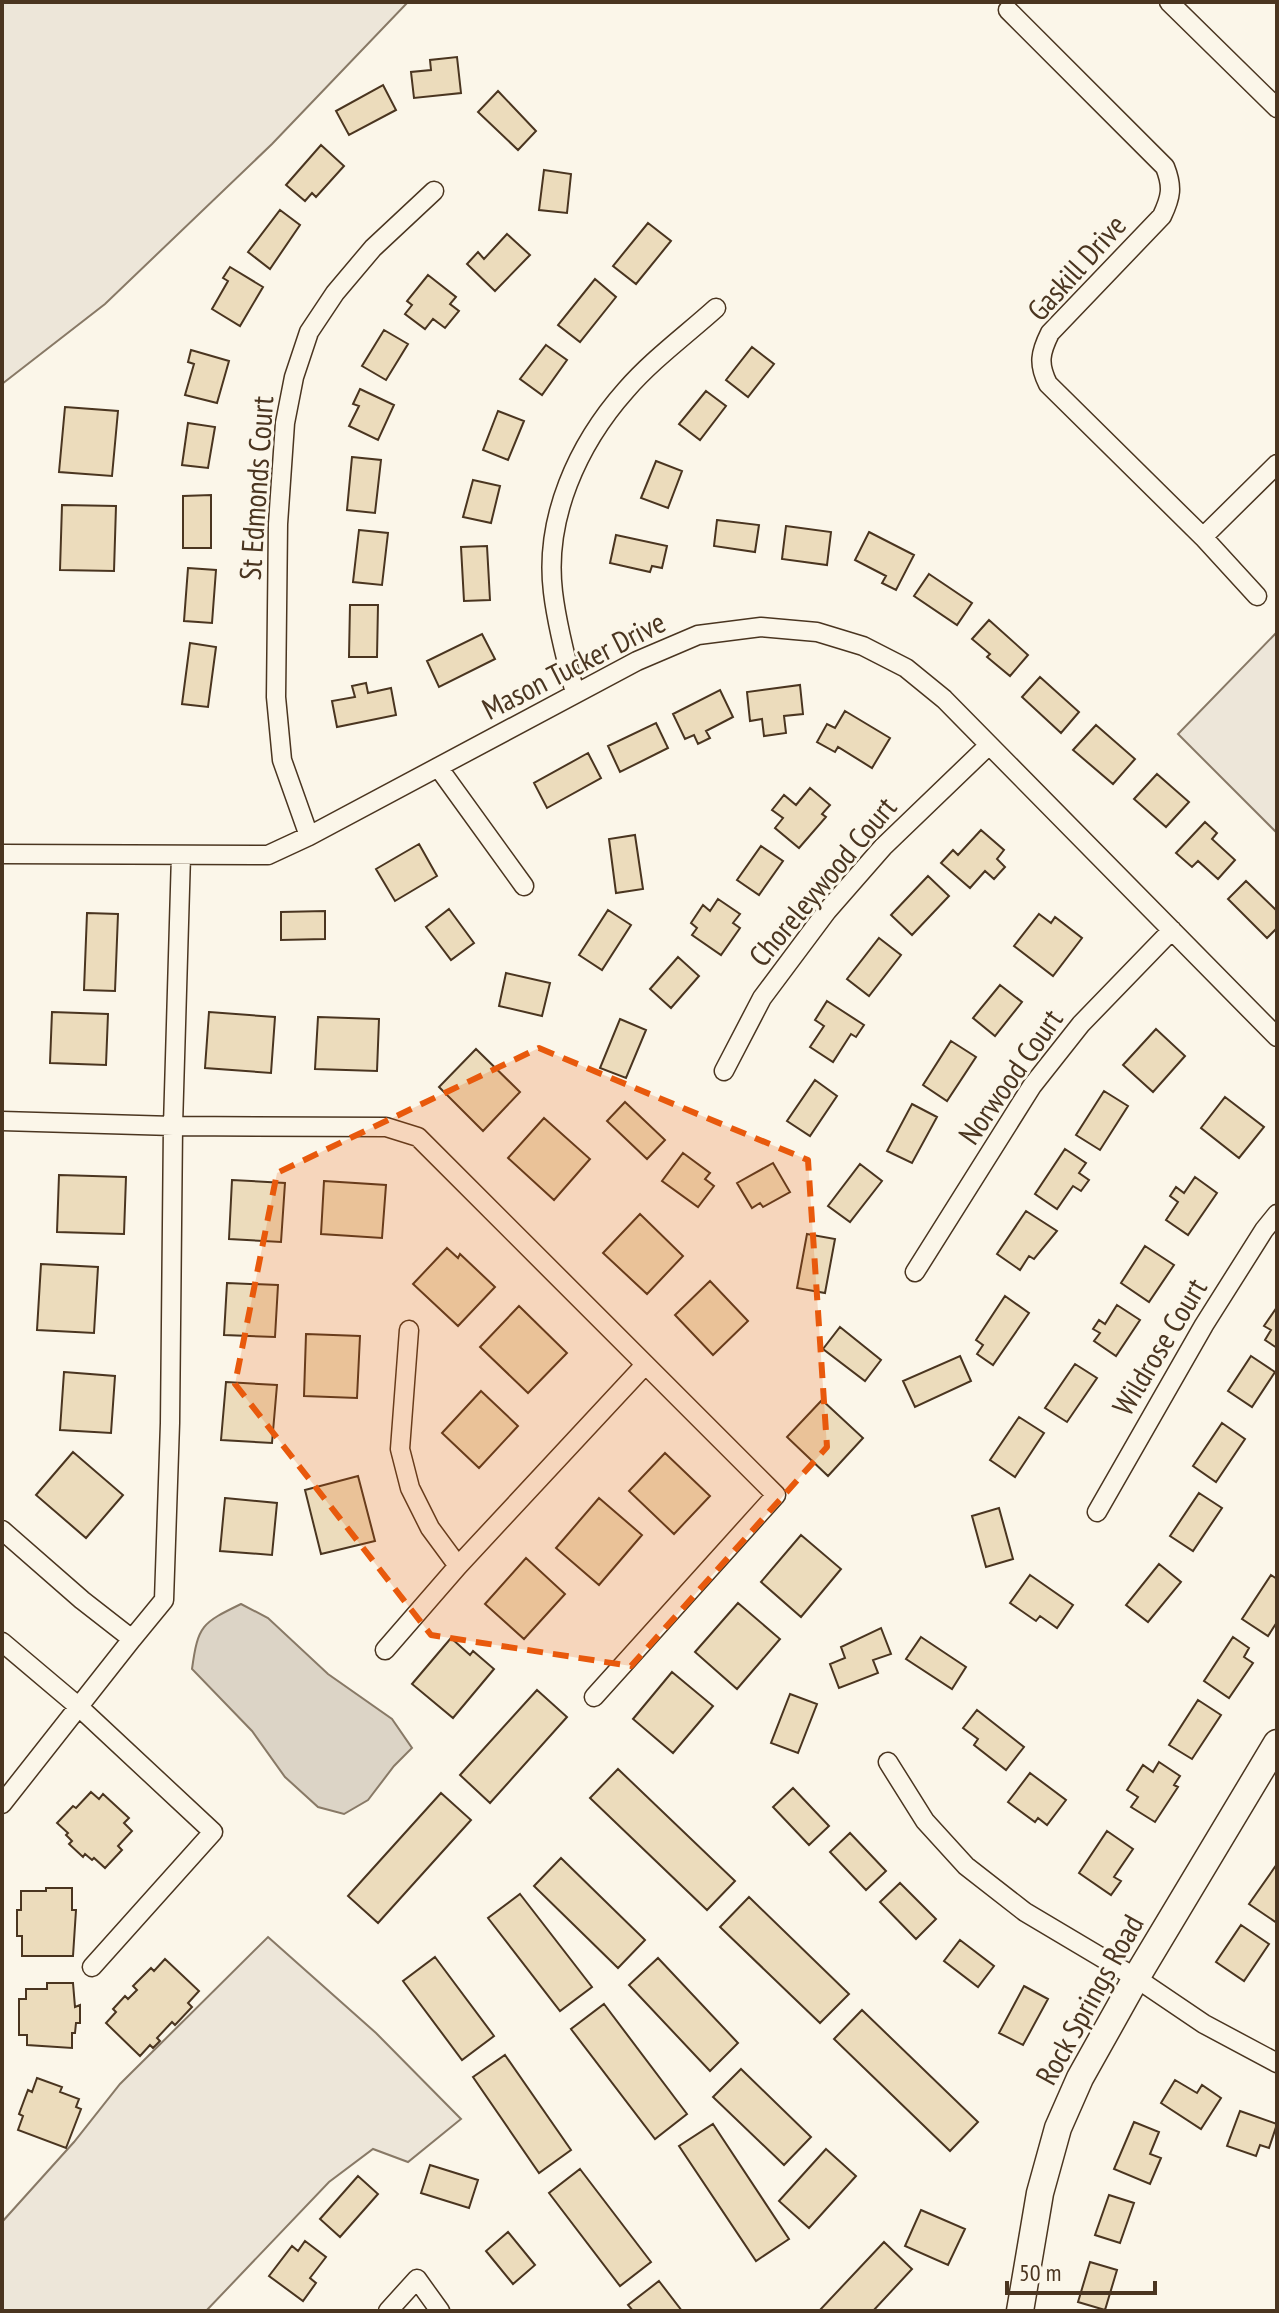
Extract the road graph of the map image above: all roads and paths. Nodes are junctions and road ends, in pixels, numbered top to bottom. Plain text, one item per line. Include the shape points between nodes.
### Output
1 (1169, 2) edge
2 (1008, 10) dead end
3 (1277, 108) edge
4 (434, 191) dead end
5 (716, 308) dead end
6 (1277, 464) edge
7 (1203, 537) junction
8 (1257, 596) dead end
9 (575, 693) junction
10 (988, 746) junction
11 (438, 767) junction
12 (309, 836) junction
13 (2, 854) edge
14 (181, 855) junction
15 (524, 886) dead end
16 (1172, 930) junction
17 (1277, 1037) edge
18 (724, 1071) dead end
19 (2, 1121) edge
20 (173, 1126) junction
21 (1277, 1214) edge
22 (915, 1272) dead end
23 (409, 1330) dead end
24 (645, 1365) junction
25 (1097, 1512) dead end
26 (2, 1530) edge
27 (458, 1566) junction
28 (132, 1639) junction
29 (2, 1642) edge
30 (385, 1650) dead end
31 (594, 1697) dead end
32 (79, 1707) junction
33 (1277, 1743) edge
34 (888, 1762) dead end
35 (2, 1804) edge
36 (92, 1967) dead end
37 (1136, 1978) junction
38 (1277, 2063) edge
39 (388, 2311) edge
40 (440, 2311) edge
41 (1020, 2311) edge

1 - 3 street
2 - 7 street, Gaskill Drive via 1165,167 1171,181 1162,216 1050,333 1040,357 1041,370 1048,384
4 - 12 street, St Edmonds Court via 373,248 309,332 285,423 276,697 282,760
5 - 9 street via 627,388 593,431 564,493 554,533 552,588
6 - 7 street
7 - 8 street, Gaskill Drive
9 - 10 street, Mason Tucker Drive via 698,635 761,627 817,632 863,646 906,668
9 - 11 street, Mason Tucker Drive
10 - 16 street, Mason Tucker Drive
10 - 18 street, Choreleywood Court via 883,847 827,911 762,998
11 - 12 street, Mason Tucker Drive
11 - 15 street
12 - 14 street, Mason Tucker Drive via 268,855
13 - 14 street, Mason Tucker Drive
14 - 20 street
16 - 17 street, Mason Tucker Drive
16 - 22 street, Norwood Court via 1081,1024 1032,1086
19 - 20 street
20 - 24 street via 386,1127 418,1137
20 - 28 street via 164,1600
21 - 25 street, Wildrose Court via 1204,1325
23 - 27 street via 400,1449 410,1488
24 - 27 street
24 - 31 street via 776,1495
26 - 28 street
27 - 30 street
28 - 32 street
29 - 32 street
32 - 35 street
32 - 36 street via 213,1832
33 - 37 street, Rock Springs Road
34 - 37 street via 925,1821 966,1866 1025,1912
37 - 38 street via 1204,2024
37 - 41 street, Rock Springs Road via 1058,2128 1040,2193
39 - 40 street via 417,2279

